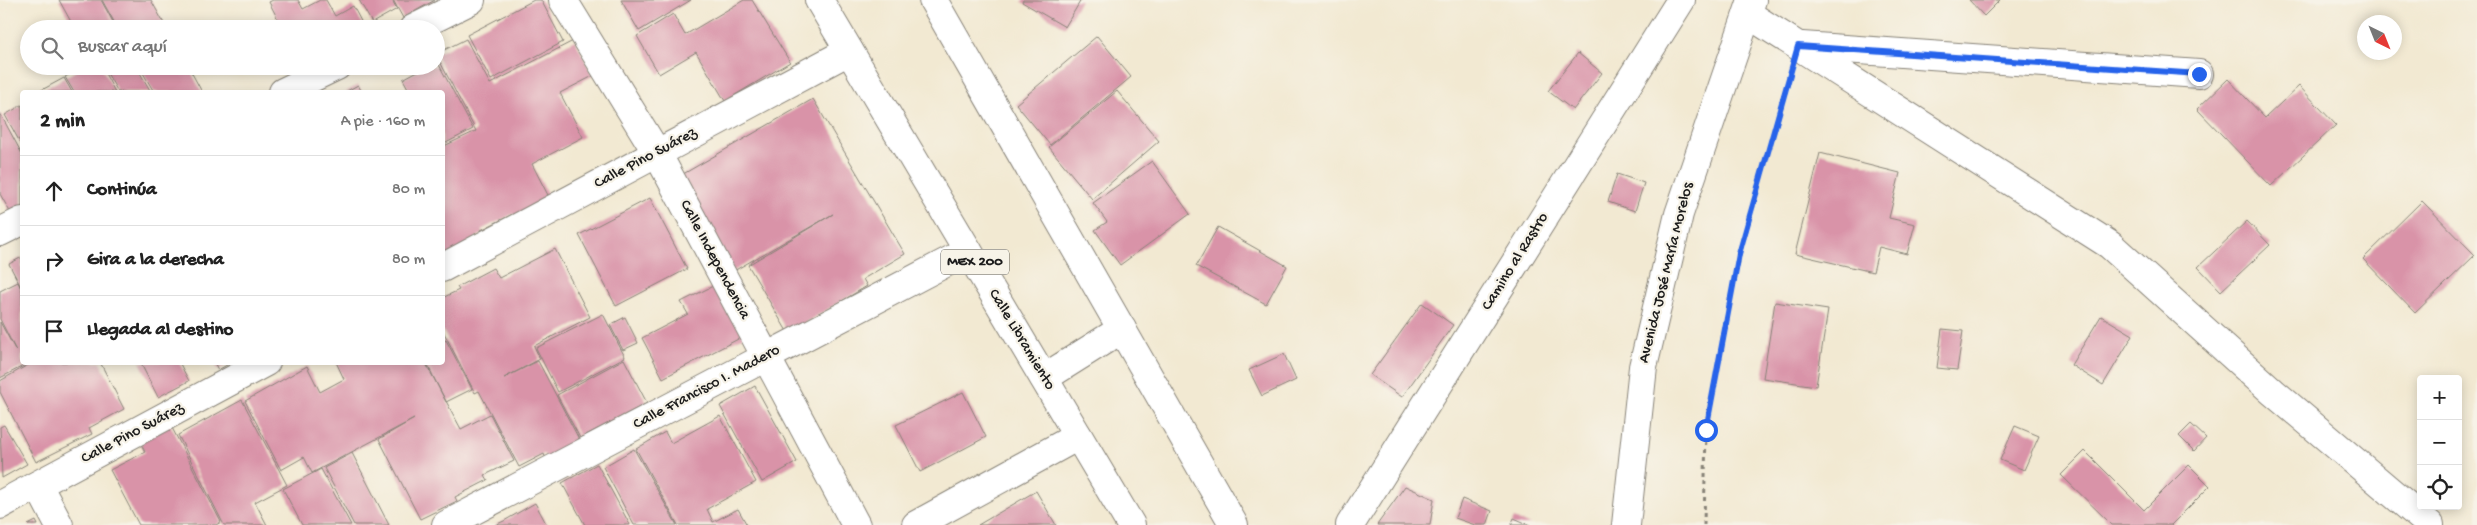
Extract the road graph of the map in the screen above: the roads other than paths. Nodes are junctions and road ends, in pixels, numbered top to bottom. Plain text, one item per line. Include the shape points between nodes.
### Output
1 (471, 0) edge
2 (563, 0) edge
3 (819, 0) edge
4 (933, 0) edge
5 (1681, 0) edge
6 (1750, 7) edge
7 (431, 20) edge
8 (1798, 46) junction
9 (850, 51) junction
10 (2199, 74) dead end
11 (318, 75) edge
12 (287, 90) edge
13 (657, 153) junction
14 (20, 222) edge
15 (0, 232) edge
16 (968, 250) junction
17 (445, 266) edge
18 (1122, 329) junction
19 (766, 357) junction
20 (260, 365) edge
21 (1044, 378) junction
22 (1078, 436) junction
23 (38, 485) junction
24 (0, 505) edge
25 (59, 525) edge
26 (446, 525) edge
27 (856, 525) edge
28 (916, 525) edge
29 (1131, 525) edge
30 (1234, 525) edge
31 (1350, 525) edge
32 (1626, 525) edge
33 (2430, 525) edge

1 - 7 main road
2 - 13 main road, Calle Independencia
3 - 9 main road, Calle Libramiento / MEX 200
4 - 18 main road
5 - 31 main road, Camino al Rastro
6 - 8 main road
6 - 32 main road, Avenida José María Morelos via 1679,214 1643,367
8 - 10 main road
8 - 33 main road via 2110,245 2273,392
9 - 13 main road, Calle Pino Suárez
9 - 16 main road, Calle Libramiento / MEX 200
11 - 12 main road
13 - 17 main road, Calle Pino Suárez
13 - 19 main road, Calle Independencia
14 - 15 main road
16 - 19 main road, Calle Francisco I. Madero
16 - 21 main road, Calle Libramiento / MEX 200
18 - 21 main road
18 - 30 main road
19 - 26 main road, Calle Francisco I. Madero
19 - 27 main road, Calle Independencia
20 - 23 main road, Calle Pino Suárez
21 - 22 main road, Calle Libramiento / MEX 200
22 - 28 main road
22 - 29 main road, Calle Libramiento / MEX 200
23 - 24 main road, Calle Pino Suárez
23 - 25 main road

